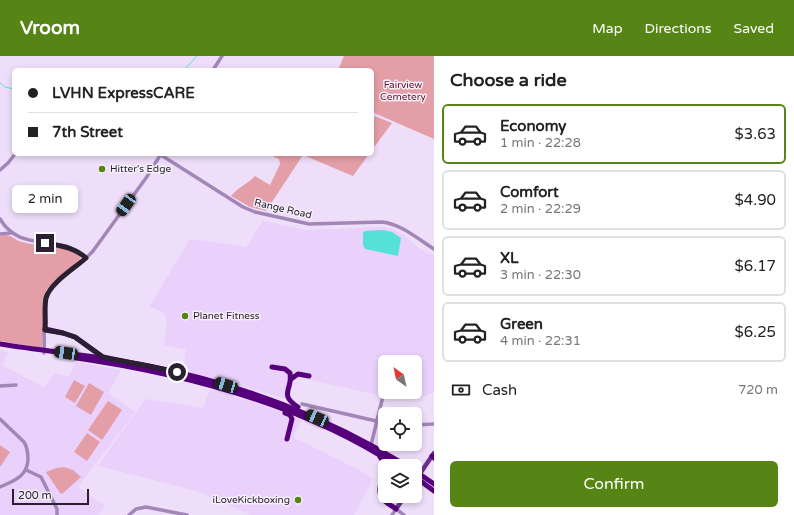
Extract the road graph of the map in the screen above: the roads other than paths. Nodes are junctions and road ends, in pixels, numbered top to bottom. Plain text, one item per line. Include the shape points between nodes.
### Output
1 (222, 56) edge
2 (214, 68) edge
3 (13, 156) edge
4 (160, 156) edge
5 (164, 156) edge
6 (0, 170) edge
7 (0, 219) edge
8 (2, 227) edge
9 (12, 233) junction
10 (0, 234) edge
11 (434, 249) edge
12 (86, 258) junction
13 (45, 330) junction
14 (0, 344) edge
15 (0, 347) edge
16 (44, 352) junction
17 (109, 359) junction
18 (272, 367) dead end
19 (309, 376) dead end
20 (290, 379) junction
21 (16, 385) dead end
22 (0, 386) edge
23 (0, 392) edge
24 (382, 399) edge
25 (302, 404) dead end
26 (273, 406) junction
27 (303, 412) junction
28 (304, 418) junction
29 (0, 419) edge
30 (376, 421) junction
31 (434, 424) edge
32 (422, 425) edge
33 (371, 444) junction
34 (378, 455) junction
35 (433, 456) edge
36 (385, 459) edge
37 (396, 459) edge
38 (422, 469) edge
39 (26, 470) junction
40 (422, 479) edge
41 (422, 481) edge
42 (434, 484) edge
43 (0, 487) edge
44 (434, 491) edge
45 (400, 503) edge
46 (162, 509) junction
47 (396, 509) junction
48 (57, 515) edge
49 (129, 515) edge
50 (160, 515) edge
51 (187, 515) edge
52 (392, 515) edge
53 (404, 515) edge

1 - 2 street
3 - 6 street
4 - 12 street
5 - 11 street, Range Road via 249,210 310,224 382,222 400,227
7 - 8 street
8 - 9 street
9 - 10 street
9 - 12 street via 23,239 68,247
12 - 13 street via 49,291
13 - 16 street
13 - 17 highway via 75,337 99,355
14 - 16 highway
15 - 16 highway
16 - 17 highway
16 - 26 highway via 161,374 233,392
17 - 27 highway via 206,380 256,394
18 - 20 highway via 287,370
19 - 20 highway via 298,374
20 - 27 highway via 288,399
21 - 22 street
22 - 23 street
24 - 30 street
25 - 30 street
26 - 28 highway
26 - 28 highway via 291,418 287,439 297,420
27 - 33 highway
28 - 34 highway
29 - 39 street via 19,435 26,445
30 - 33 street
31 - 32 street
33 - 37 highway
34 - 36 highway
34 - 47 highway via 384,466 380,495
35 - 38 main road
39 - 43 street via 20,477
39 - 48 street via 40,477 57,509
40 - 42 highway
41 - 44 highway
45 - 47 main road
46 - 49 street via 143,507
46 - 50 street
46 - 51 street
47 - 52 street
47 - 53 street

